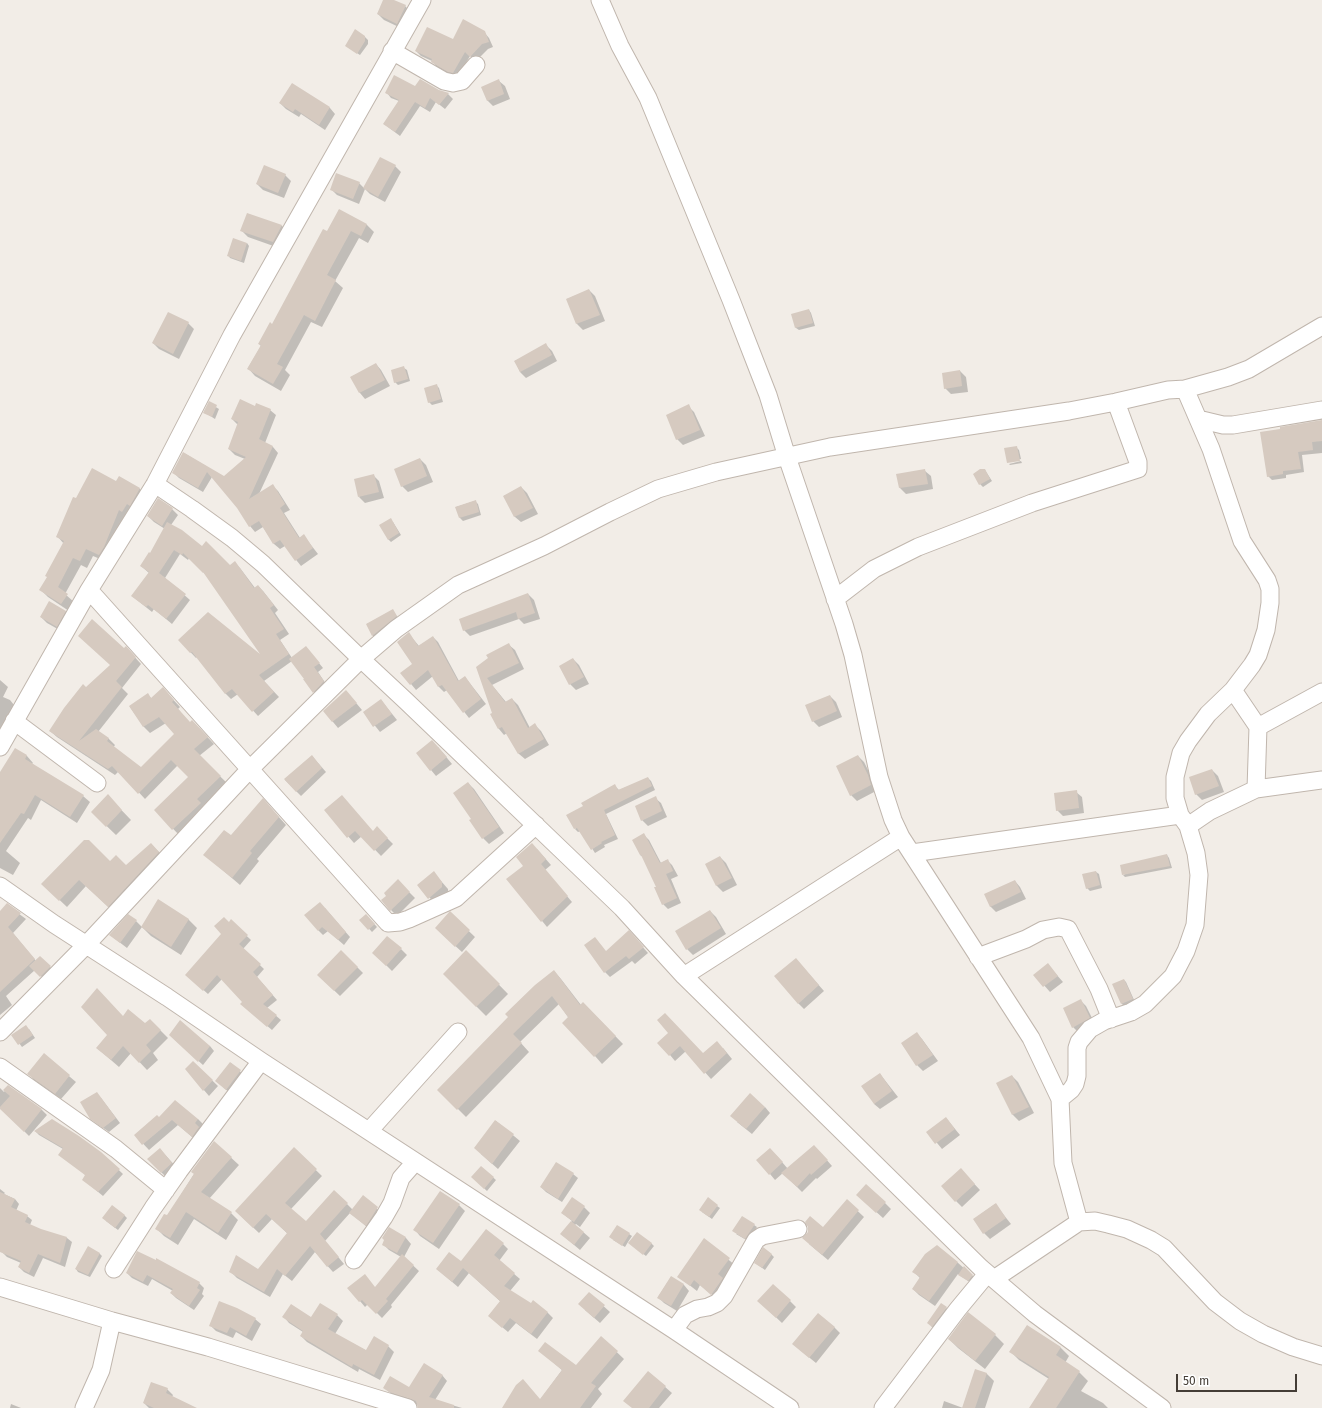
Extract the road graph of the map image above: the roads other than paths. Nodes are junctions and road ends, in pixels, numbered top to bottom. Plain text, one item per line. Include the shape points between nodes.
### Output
1 (422, 0) edge
2 (600, 0) edge
3 (392, 51) junction
4 (476, 65) dead end
5 (1322, 326) edge
6 (1185, 389) junction
7 (1116, 402) junction
8 (1322, 410) edge
9 (1198, 419) junction
10 (787, 457) junction
11 (155, 484) junction
12 (89, 590) junction
13 (835, 599) junction
14 (361, 659) junction
15 (1233, 690) junction
16 (1322, 692) edge
17 (14, 721) junction
18 (1258, 728) junction
19 (0, 747) edge
20 (250, 769) junction
21 (1322, 780) edge
22 (97, 783) dead end
23 (1256, 789) junction
24 (1184, 821) junction
25 (536, 825) junction
26 (901, 837) junction
27 (912, 853) junction
28 (0, 886) edge
29 (87, 944) junction
30 (978, 958) junction
31 (684, 976) junction
32 (1111, 1019) junction
33 (0, 1032) edge
34 (458, 1032) dead end
35 (261, 1061) junction
36 (0, 1067) edge
37 (1060, 1099) junction
38 (369, 1131) junction
39 (415, 1162) junction
40 (166, 1190) junction
41 (1079, 1222) junction
42 (798, 1228) dead end
43 (354, 1260) dead end
44 (114, 1269) dead end
45 (990, 1276) junction
46 (0, 1287) edge
47 (112, 1321) junction
48 (674, 1330) junction
49 (1322, 1356) edge
50 (84, 1408) edge
51 (408, 1408) edge
52 (790, 1408) edge
53 (882, 1408) edge
54 (1162, 1408) edge

1 - 3 street
2 - 10 street via 620,46 648,98 731,300 768,395
3 - 4 street via 444,81 453,83 462,81
3 - 11 street via 232,335
5 - 6 street via 1249,369
6 - 7 street via 1168,390
6 - 9 street
7 - 10 street via 830,447
7 - 13 street via 1138,462 1138,469 1032,503 918,547 874,569
8 - 9 street via 1233,425
9 - 15 street via 1211,449 1242,542 1267,580 1271,594 1266,630 1258,654
10 - 13 street
10 - 14 street via 716,472 658,489 458,586 396,629
11 - 12 street
11 - 14 street via 215,525 263,564
12 - 17 street
12 - 20 street
13 - 26 street via 853,655 879,777 887,805
14 - 20 street
14 - 25 street
15 - 18 street
15 - 24 street via 1208,714 1181,753 1174,789
16 - 18 street
17 - 19 street
17 - 22 street
18 - 23 street
20 - 25 street via 388,923 409,919 456,898
20 - 29 street
21 - 23 street
23 - 24 street
24 - 27 street
24 - 32 street via 1196,853 1199,875 1195,925 1186,952 1172,976 1145,1004
25 - 31 street via 622,908
26 - 27 street
26 - 31 street
27 - 30 street
28 - 29 street
29 - 33 street
29 - 35 street
30 - 32 street via 1043,930 1059,927 1068,929 1099,989
30 - 37 street via 1031,1038
31 - 45 street
32 - 37 street via 1090,1029 1079,1042 1075,1084
34 - 38 street
35 - 38 street
35 - 40 street
36 - 40 street via 116,1149
37 - 41 street via 1063,1163
38 - 39 street
39 - 43 street via 401,1178 384,1217
39 - 48 street
40 - 44 street
41 - 45 street
41 - 49 street via 1095,1221 1108,1224 1151,1240 1164,1248 1215,1302 1240,1321 1293,1347
42 - 48 street via 762,1236 756,1240 724,1296 708,1307 685,1315
45 - 53 street via 978,1284
45 - 54 street via 1078,1347
46 - 47 street
47 - 50 street via 101,1370
47 - 51 street via 194,1343
48 - 52 street

